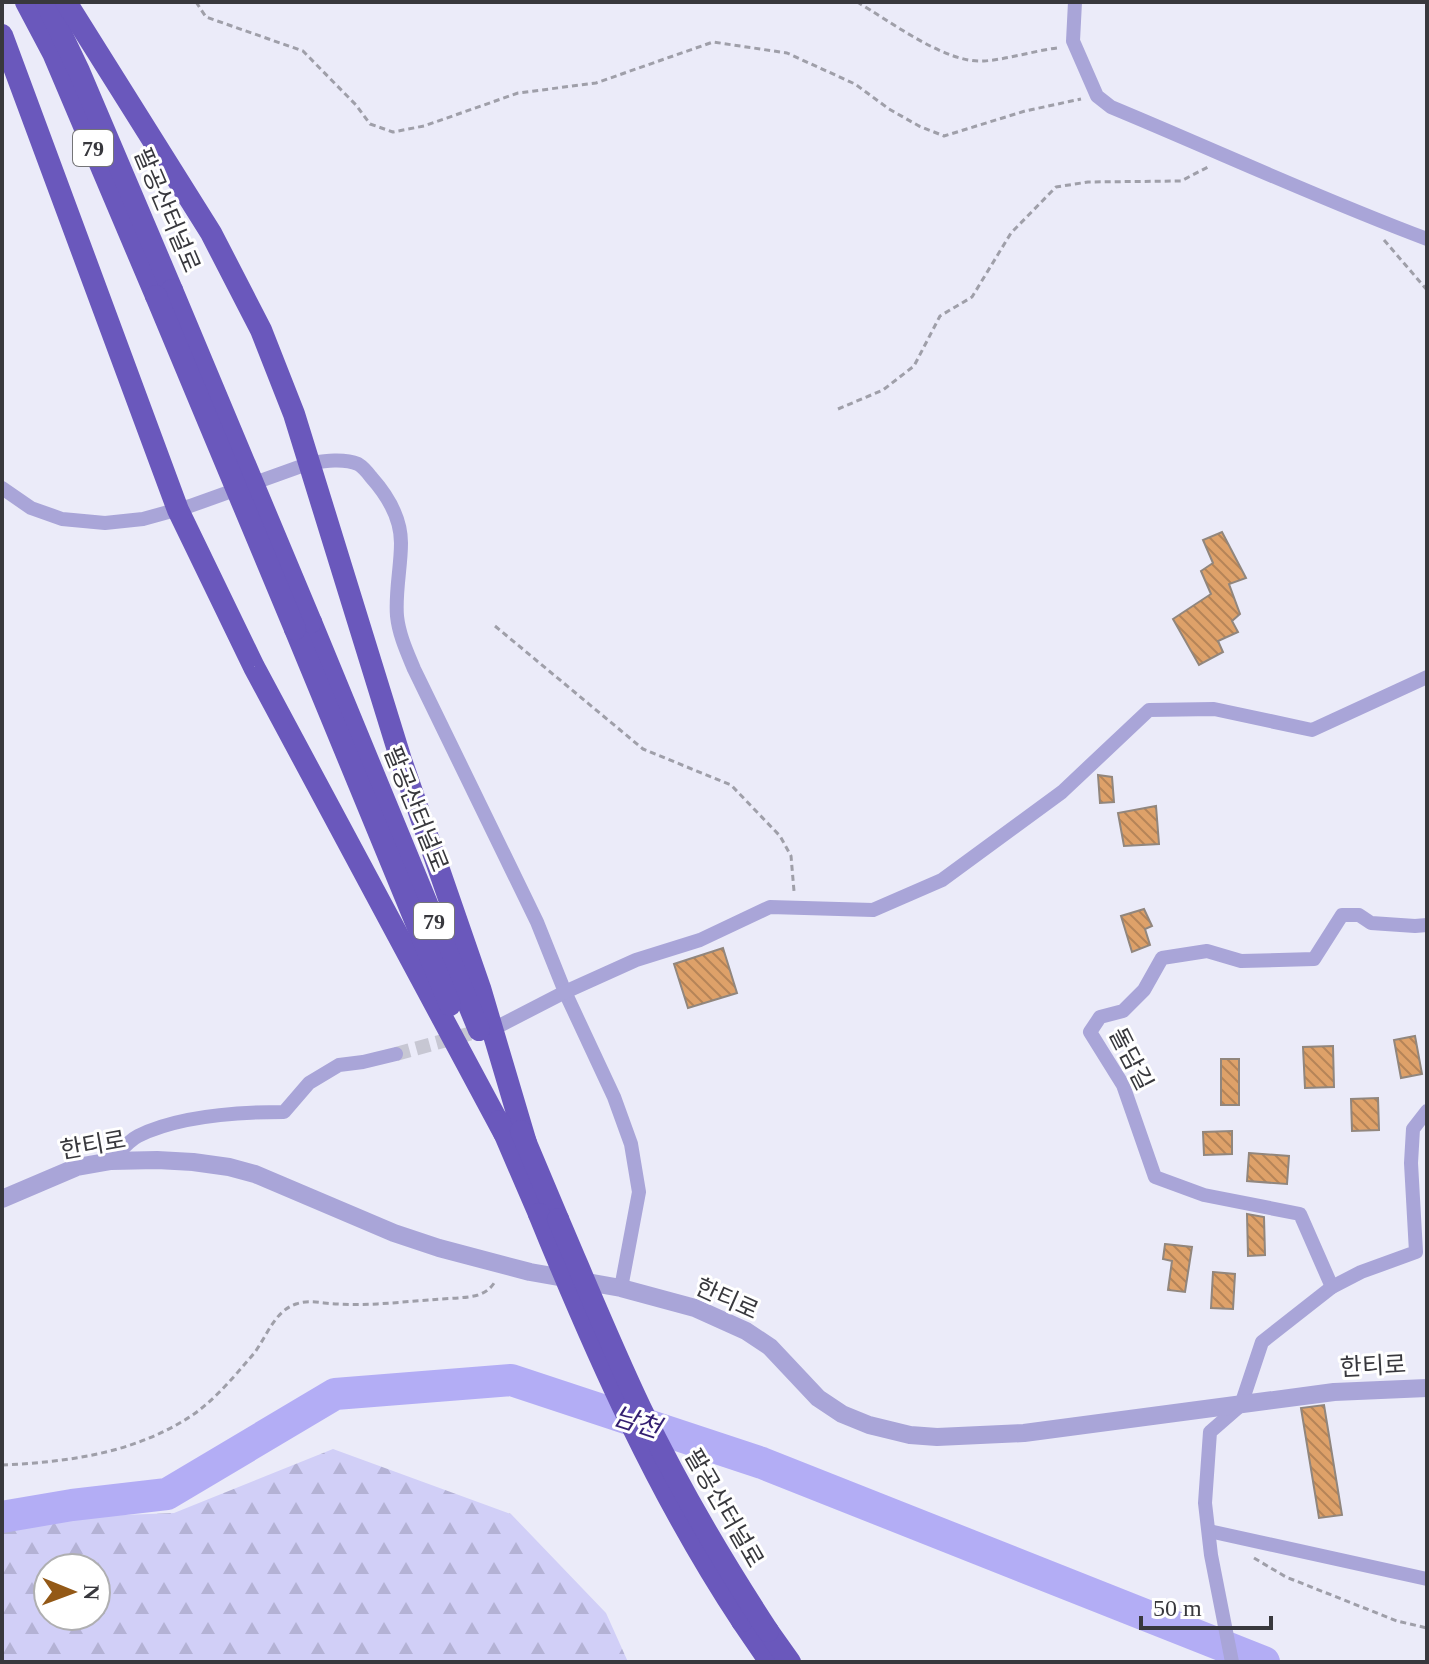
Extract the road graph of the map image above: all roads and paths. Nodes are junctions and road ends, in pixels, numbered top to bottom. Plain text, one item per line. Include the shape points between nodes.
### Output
1 (26, 2) edge
2 (46, 2) edge
3 (66, 2) edge
4 (196, 2) edge
5 (857, 2) edge
6 (1075, 2) edge
7 (2, 35) edge
8 (1074, 46) junction
9 (1097, 96) junction
10 (1229, 156) junction
11 (1364, 215) junction
12 (1427, 239) edge
13 (1427, 290) edge
14 (164, 293) junction
15 (838, 409) dead end
16 (310, 463) junction
17 (2, 488) edge
18 (178, 510) junction
19 (303, 625) junction
20 (495, 626) dead end
21 (1427, 677) edge
22 (795, 908) junction
23 (1427, 925) edge
24 (565, 992) junction
25 (499, 1026) tunnel mouth
26 (396, 1054) tunnel mouth
27 (1427, 1111) edge
28 (504, 1133) junction
29 (526, 1143) junction
30 (111, 1161) junction
31 (2, 1199) edge
32 (548, 1217) junction
33 (504, 1266) junction
34 (1332, 1287) junction
35 (621, 1288) junction
36 (1427, 1388) edge
37 (1241, 1405) junction
38 (2, 1465) edge
39 (1209, 1531) junction
40 (1248, 1554) dead end
41 (1427, 1579) edge
42 (1427, 1628) edge
43 (770, 1662) edge
44 (790, 1662) edge
45 (1232, 1662) edge

1 - 14 highway, 팔공산터널로 / 79
2 - 14 highway, 팔공산터널로 / 79 via 79,71
3 - 16 highway via 211,233 261,330
4 - 9 path via 206,17 303,51 370,124 393,132 518,93 596,83 713,42 787,53 855,84 889,109 944,136
5 - 8 path via 961,59 983,61
6 - 8 street
7 - 18 highway
8 - 9 street
9 - 10 street via 1111,107
10 - 11 street
10 - 15 path via 1181,181 1056,187 1011,233 972,297 940,316 914,366 883,390
11 - 12 street
11 - 13 path
14 - 19 highway, 팔공산터널로 / 79, bridge
16 - 18 street
16 - 24 street via 359,465 393,506 401,542 401,637
16 - 29 highway
17 - 18 street via 31,508 62,519 105,523
18 - 28 highway via 254,667
19 - 28 highway, 팔공산터널로 / 79 via 367,806
19 - 29 highway, 팔공산터널로 / 79
20 - 22 path via 643,749 731,785 780,836 791,856
21 - 22 street via 1312,730 1214,709 1149,710 1062,792 942,880 873,910
22 - 24 street via 770,907
23 - 34 street, 돌담길 via 1371,923 1359,915 1342,915 1314,959 1241,961 1207,951 1162,958 1144,990 1123,1011 1100,1017 1090,1032 1123,1085 1155,1177 1204,1195 1300,1214
24 - 25 street
24 - 35 street via 631,1144 639,1192
26 - 30 street via 339,1065 309,1083 284,1112 237,1112 170,1124 135,1137
27 - 34 street via 1413,1129 1416,1252
28 - 32 highway, 팔공산터널로 / 79
29 - 32 highway, 팔공산터널로 / 79
30 - 31 street, 한티로 via 77,1167
30 - 33 street, 한티로 via 229,1167 394,1233
32 - 43 highway, 팔공산터널로 / 79, bridge via 580,1312 633,1427 685,1528
32 - 44 highway, 팔공산터널로 / 79, bridge via 669,1465 727,1569
33 - 35 street, 한티로
33 - 38 path via 491,1288 479,1294 365,1304 300,1302 279,1314 257,1351 217,1395 165,1430 103,1454
34 - 37 street via 1262,1342
35 - 37 street, 한티로 via 695,1308 746,1331 842,1414 910,1435 1024,1433
36 - 37 street, 한티로 via 1334,1392
37 - 39 street via 1210,1432 1205,1503
39 - 41 street
39 - 45 street
40 - 42 path via 1286,1577

